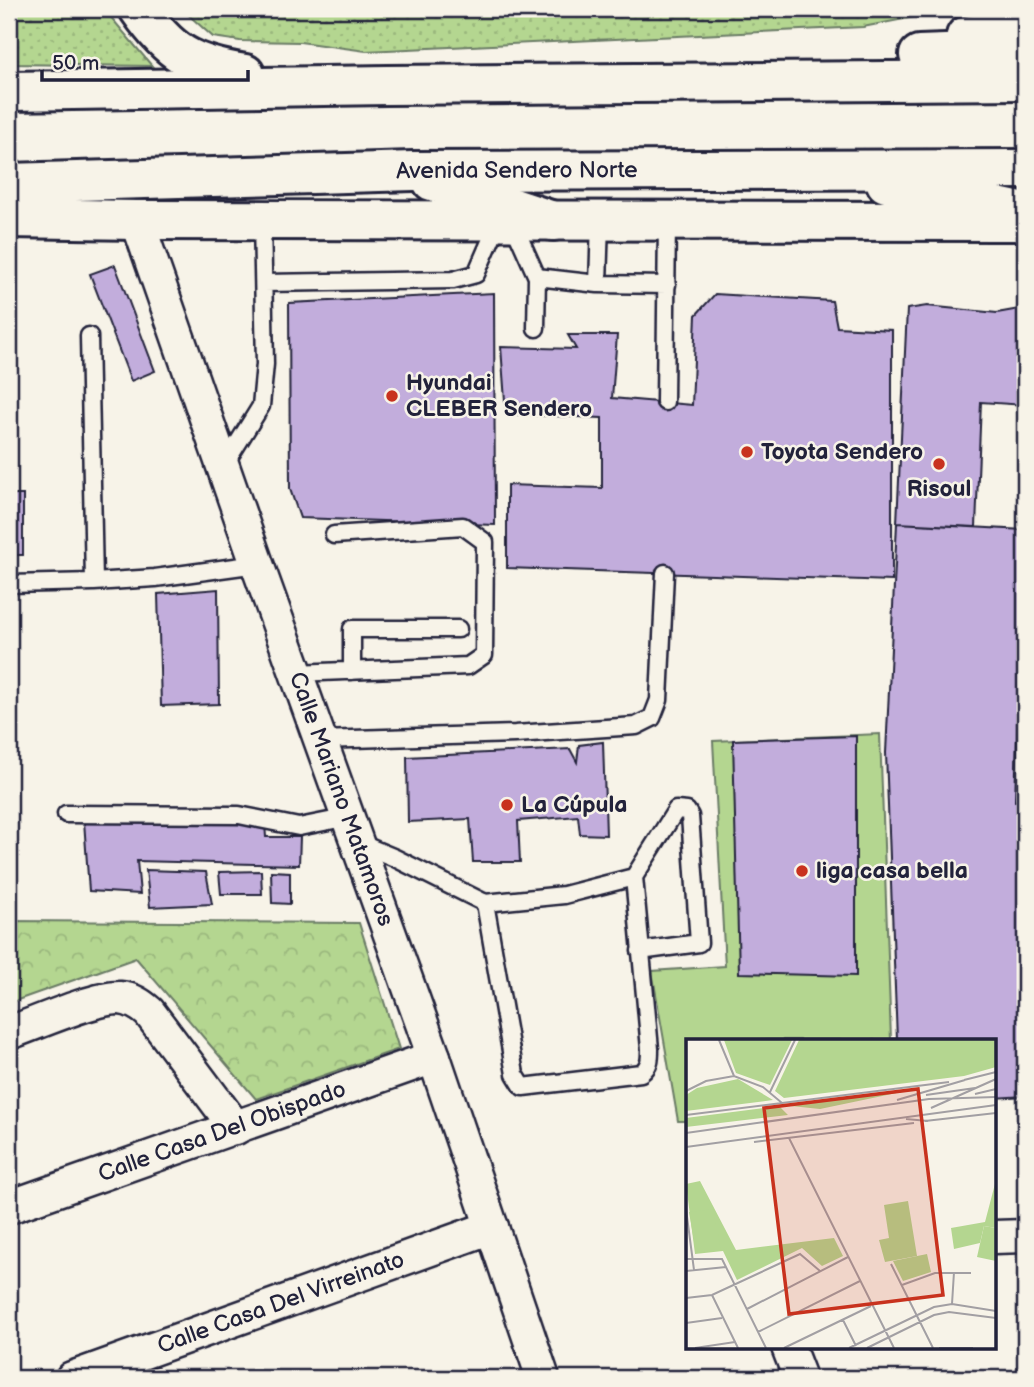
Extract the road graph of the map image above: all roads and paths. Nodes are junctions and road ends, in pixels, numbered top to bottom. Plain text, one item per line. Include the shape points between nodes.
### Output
1 (139, 9) edge
2 (1025, 23) edge
3 (1025, 51) edge
4 (886, 56) junction
5 (1025, 80) edge
6 (807, 81) junction
7 (387, 85) junction
8 (9, 91) edge
9 (1025, 144) edge
10 (819, 168) junction
11 (1025, 169) edge
12 (408, 172) junction
13 (9, 183) edge
14 (1025, 213) edge
15 (9, 218) edge
16 (137, 220) junction
17 (600, 220) junction
18 (667, 220) junction
19 (262, 221) junction
20 (506, 221) junction
21 (553, 221) junction
22 (1025, 221) edge
23 (537, 277) junction
24 (264, 283) junction
25 (598, 284) junction
26 (667, 285) junction
27 (536, 328) dead end
28 (89, 336) dead end
29 (665, 402) dead end
30 (223, 467) junction
31 (334, 534) dead end
32 (257, 564) junction
33 (665, 573) dead end
34 (94, 582) junction
35 (9, 584) edge
36 (458, 629) dead end
37 (352, 671) junction
38 (296, 673) junction
39 (320, 740) junction
40 (66, 814) dead end
41 (354, 830) junction
42 (634, 877) junction
43 (485, 903) junction
44 (640, 951) junction
45 (9, 1033) edge
46 (434, 1057) junction
47 (236, 1128) junction
48 (9, 1207) edge
49 (492, 1227) junction
50 (1025, 1236) edge
51 (996, 1237) edge
52 (788, 1348) edge
53 (72, 1378) edge
54 (543, 1378) edge
55 (800, 1378) edge

1 - 7 main road via 172,48 219,69
2 - 4 main road
3 - 4 main road
4 - 6 main road
5 - 6 main road
6 - 7 main road
7 - 8 main road
9 - 12 main road via 529,146
10 - 11 main road, Avenida Sendero Norte
10 - 12 main road, Avenida Sendero Norte
10 - 14 main road
12 - 13 main road, Avenida Sendero Norte
12 - 21 main road
15 - 16 main road
16 - 19 main road
16 - 30 street, Calle Mariano Matamoros
17 - 18 main road
17 - 21 main road
17 - 25 lane
18 - 22 main road
18 - 26 lane
19 - 20 main road
19 - 24 lane
20 - 21 main road
20 - 23 lane
20 - 24 lane via 476,274 453,280
23 - 25 lane
23 - 27 lane
24 - 30 lane via 261,406
25 - 26 lane
26 - 29 lane
28 - 34 lane
30 - 32 street, Calle Mariano Matamoros
31 - 37 lane via 463,526 485,542 484,654 468,666
32 - 34 lane
32 - 38 street, Calle Mariano Matamoros
33 - 39 lane via 659,700 652,718 636,726
34 - 35 lane
36 - 37 lane via 352,629
37 - 38 lane
38 - 39 street, Calle Mariano Matamoros
39 - 41 street, Calle Mariano Matamoros
40 - 41 lane via 239,815 299,827
41 - 43 lane via 395,858
41 - 46 street, Calle Mariano Matamoros
42 - 43 lane via 564,895
42 - 44 lane
42 - 44 lane via 676,810 687,811 699,943
43 - 44 lane via 515,1074 523,1087 646,1069 650,1049
45 - 47 street via 99,1001 136,1001
46 - 47 street, Calle Casa Del Obispado
46 - 49 street, Calle Mariano Matamoros
47 - 48 street, Calle Casa Del Obispado
49 - 53 street, Calle Casa Del Virreinato
49 - 54 street, Calle Mariano Matamoros
50 - 51 street
52 - 55 street

